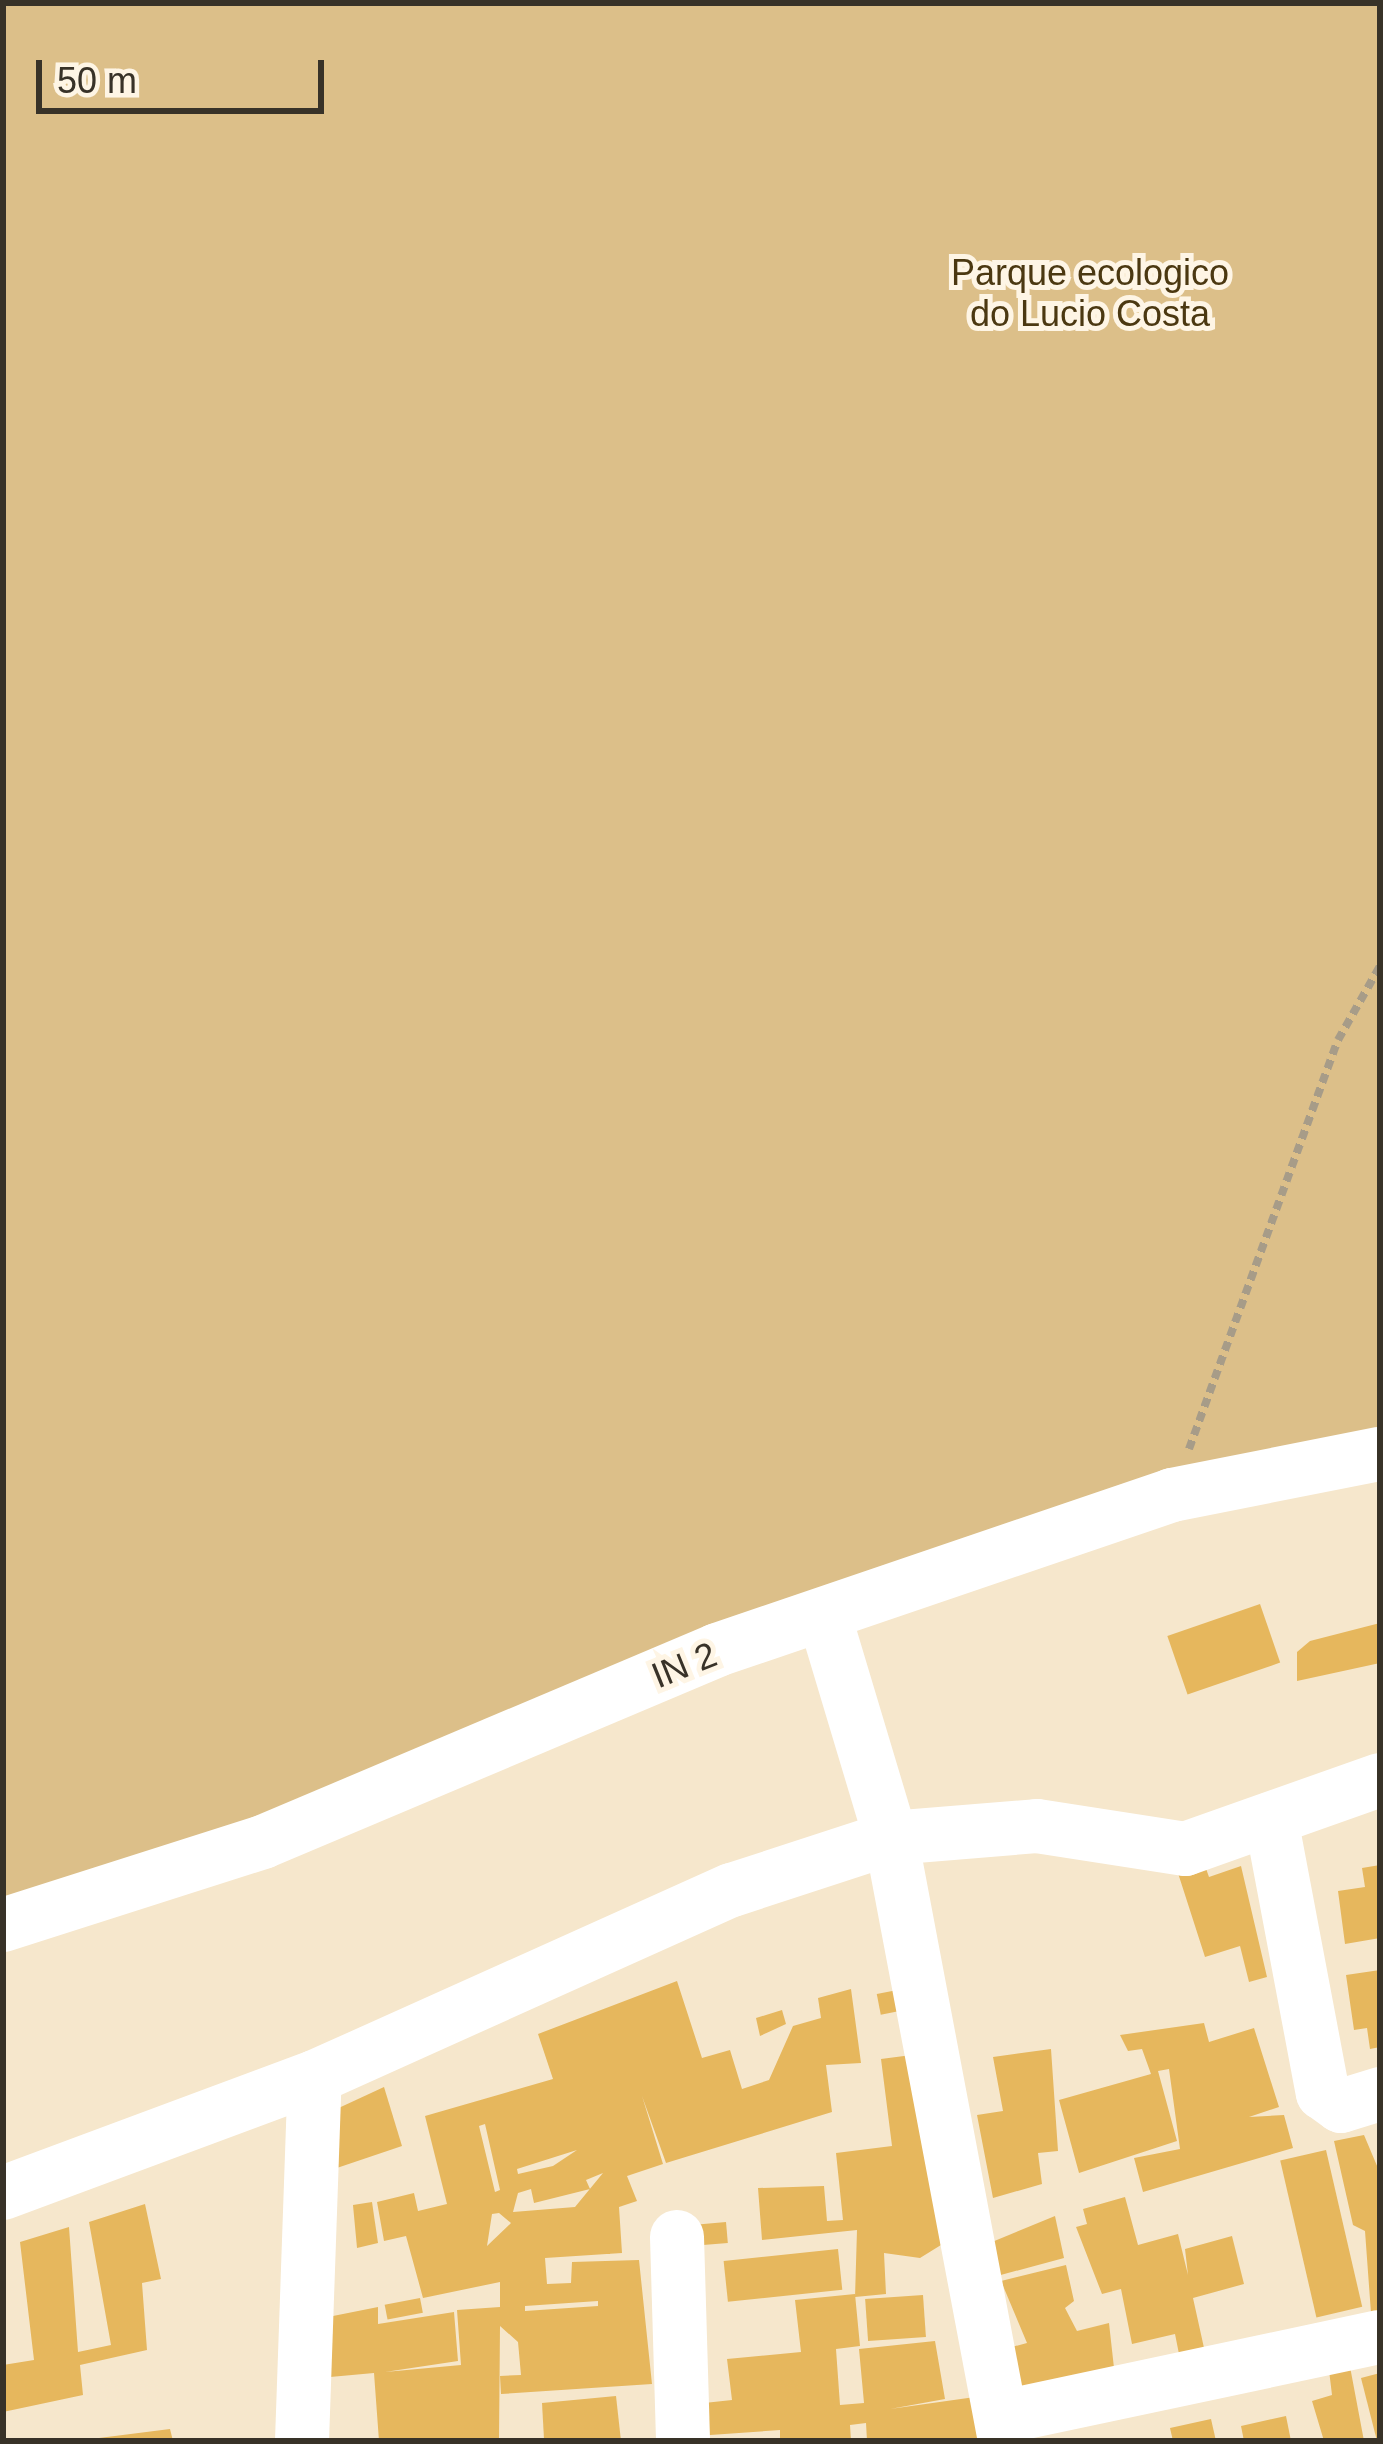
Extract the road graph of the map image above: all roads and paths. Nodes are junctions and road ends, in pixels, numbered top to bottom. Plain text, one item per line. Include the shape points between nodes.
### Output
1 (1380, 966) edge
2 (1380, 1454) edge
3 (1172, 1495) junction
4 (824, 1616) junction
5 (1380, 1780) edge
6 (1271, 1819) junction
7 (891, 1838) junction
8 (3, 1925) edge
9 (315, 2077) junction
10 (1380, 2094) edge
11 (3, 2193) edge
12 (677, 2237) dead end
13 (1380, 2337) edge
14 (1004, 2429) edge
15 (302, 2441) edge
16 (683, 2441) edge

1 - 3 path via 1338,1040
2 - 3 street, IN 2
3 - 4 street, IN 2
4 - 7 street
4 - 8 street, IN 2 via 263,1842
5 - 6 street
6 - 7 street via 1185,1849 1037,1826
6 - 10 street via 1323,2093 1341,2106
7 - 9 street via 731,1890
7 - 14 street
9 - 11 street
9 - 15 street
12 - 16 street
13 - 14 street

